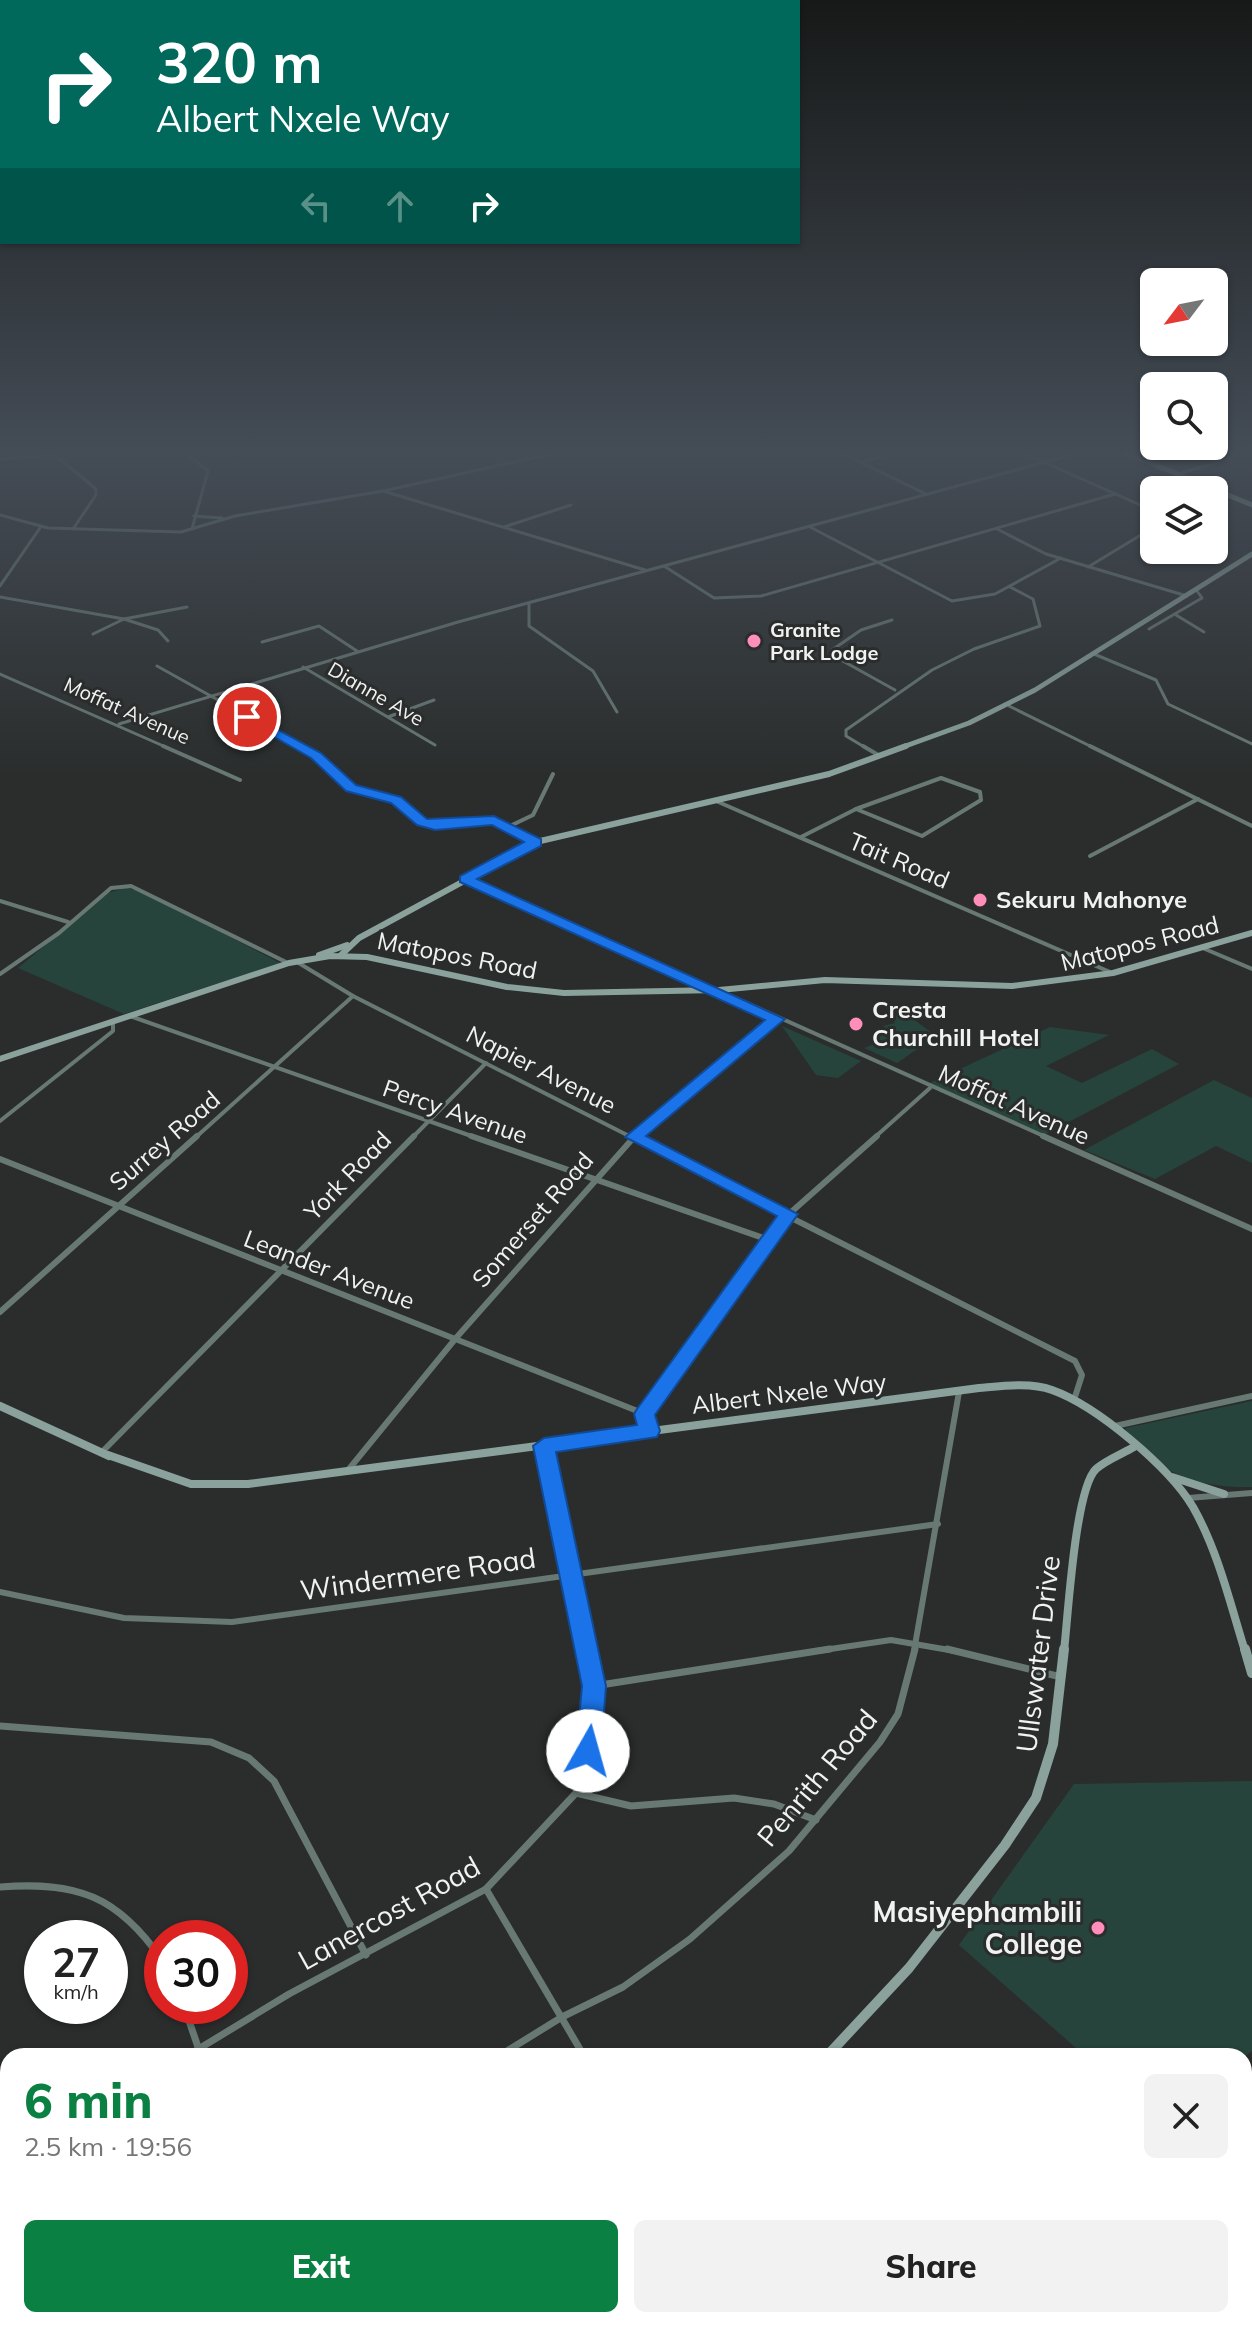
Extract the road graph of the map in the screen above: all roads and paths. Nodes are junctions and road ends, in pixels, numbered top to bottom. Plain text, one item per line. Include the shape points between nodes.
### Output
1 (22, 561) edge
2 (615, 561) edge
3 (683, 561) edge
4 (881, 561) edge
5 (1056, 561) edge
6 (1069, 561) edge
7 (1098, 561) edge
8 (1242, 561) edge
9 (876, 562) junction
10 (664, 566) junction
11 (1088, 567) junction
12 (646, 570) junction
13 (0, 586) edge
14 (1010, 587) junction
15 (1197, 591) junction
16 (0, 597) edge
17 (1188, 597) junction
18 (529, 603) junction
19 (187, 607) dead end
20 (1175, 615) junction
21 (124, 619) junction
22 (892, 620) dead end
23 (1149, 629) dead end
24 (1204, 632) dead end
25 (93, 634) dead end
26 (168, 641) dead end
27 (262, 642) dead end
28 (358, 651) junction
29 (1094, 654) junction
30 (157, 666) dead end
31 (303, 667) junction
32 (0, 674) edge
33 (895, 690) junction
34 (212, 696) junction
35 (434, 700) dead end
36 (1009, 706) junction
37 (617, 712) dead end
38 (387, 718) junction
39 (119, 724) junction
40 (1252, 744) edge
41 (435, 745) dead end
42 (881, 757) junction
43 (553, 774) dead end
44 (240, 780) dead end
45 (1198, 799) junction
46 (715, 801) junction
47 (856, 809) junction
48 (1252, 826) edge
49 (507, 828) junction
50 (800, 838) junction
51 (536, 842) junction
52 (1090, 856) dead end
53 (465, 879) junction
54 (0, 901) edge
55 (68, 922) junction
56 (1252, 933) edge
57 (347, 945) junction
58 (1205, 949) junction
59 (340, 956) junction
60 (309, 959) junction
61 (293, 962) junction
62 (1252, 969) edge
63 (1113, 973) junction
64 (0, 974) edge
65 (715, 990) junction
66 (353, 996) junction
67 (129, 1016) junction
68 (776, 1019) junction
69 (113, 1021) junction
70 (0, 1059) edge
71 (486, 1063) junction
72 (275, 1068) junction
73 (930, 1088) junction
74 (0, 1121) edge
75 (427, 1121) junction
76 (634, 1137) junction
77 (0, 1159) edge
78 (592, 1179) junction
79 (118, 1206) junction
80 (789, 1214) junction
81 (1252, 1229) edge
82 (769, 1240) junction
83 (280, 1271) junction
84 (0, 1312) edge
85 (456, 1338) junction
86 (959, 1392) junction
87 (1252, 1396) edge
88 (1074, 1400) junction
89 (1, 1408) edge
90 (645, 1414) junction
91 (1110, 1428) junction
92 (650, 1431) junction
93 (544, 1446) junction
94 (1134, 1447) junction
95 (105, 1453) junction
96 (346, 1473) junction
97 (1166, 1474) junction
98 (1252, 1493) edge
99 (1224, 1494) junction
100 (1188, 1498) junction
101 (938, 1524) junction
102 (570, 1575) junction
103 (0, 1592) edge
104 (916, 1642) junction
105 (1252, 1673) edge
106 (1062, 1677) junction
107 (594, 1686) junction
108 (0, 1726) edge
109 (576, 1793) junction
110 (816, 1820) junction
111 (0, 1887) edge
112 (486, 1889) junction
113 (144, 1932) edge
114 (366, 1955) junction
115 (562, 2017) junction
116 (190, 2024) edge
117 (198, 2048) edge
118 (202, 2048) edge
119 (512, 2048) edge
120 (579, 2048) edge
121 (834, 2048) edge

1 - 13 street
2 - 12 street
3 - 10 street
4 - 9 street
5 - 14 street
6 - 11 street
7 - 11 street
8 - 15 main road
9 - 10 street via 768,594 714,598
9 - 14 street via 948,600
10 - 12 street
11 - 17 street
12 - 18 street
14 - 33 street via 1033,599 1040,626 968,651
15 - 17 main road
15 - 20 street via 1202,598
16 - 21 street
17 - 29 main road
18 - 28 street
18 - 37 street via 529,626 593,671
19 - 21 street
20 - 23 street
20 - 24 street
21 - 25 street
21 - 26 street via 158,630
22 - 33 street via 861,630 832,650
27 - 28 street via 319,626
28 - 31 street
29 - 36 main road
29 - 40 street via 1154,679 1162,686 1165,703
30 - 34 street
31 - 34 street
31 - 38 street, Dianne Ave
32 - 39 street, Moffat Avenue
33 - 42 street via 845,733
34 - 39 street
34 - 49 street via 316,755 351,788 396,800 422,822 435,826 489,820
35 - 38 street
36 - 42 main road
36 - 45 street
38 - 41 street, Dianne Ave
39 - 44 street, Moffat Avenue
42 - 46 main road
43 - 49 street via 533,815
45 - 48 street
45 - 52 street
46 - 50 street, Tait Road
46 - 51 main road
47 - 47 street via 945,777 980,792 981,800 922,836
47 - 50 street
49 - 51 street
50 - 63 street, Tait Road
51 - 53 main road
53 - 57 main road
53 - 65 street, Moffat Avenue
54 - 55 street
55 - 61 street, Napier Avenue via 111,888 131,886
55 - 64 street, Napier Avenue
56 - 58 main road, Matopos Road
57 - 59 main road
57 - 60 main road
58 - 62 street
58 - 63 main road, Matopos Road
59 - 60 main road, Matopos Road
59 - 65 main road, Matopos Road via 391,959 530,990
60 - 61 main road, Matopos Road
61 - 66 street, Napier Avenue
61 - 67 main road, Matopos Road
63 - 65 main road, Matopos Road via 1032,985 822,980
65 - 68 street, Moffat Avenue
66 - 71 street, Napier Avenue
66 - 72 street, Surrey Road
67 - 69 main road, Matopos Road
67 - 72 street, Percy Avenue
68 - 73 street, Moffat Avenue
68 - 76 street, Somerset Road
69 - 70 main road, Matopos Road
69 - 74 street via 113,1031
71 - 75 street, York Road
71 - 76 street, Napier Avenue
72 - 75 street, Percy Avenue
72 - 79 street, Surrey Road
73 - 80 street
73 - 81 street, Moffat Avenue
75 - 78 street, Percy Avenue
75 - 83 street, York Road
76 - 78 street, Somerset Road
76 - 80 street, Napier Avenue
77 - 79 street, Leander Avenue
78 - 82 street, Percy Avenue
78 - 85 street, Somerset Road
79 - 83 street, Leander Avenue
79 - 84 street, Surrey Road
80 - 82 street
80 - 88 street, Napier Avenue via 1075,1361 1083,1379
82 - 90 street
83 - 85 street, Leander Avenue
83 - 95 street, York Road
85 - 90 street, Leander Avenue
85 - 96 street, Somerset Road
86 - 88 main road, Albert Nxele Way via 1031,1386
86 - 92 main road, Albert Nxele Way
86 - 101 street, Penrith Road
87 - 91 street
88 - 91 main road, Albert Nxele Way
89 - 95 main road, Albert Nxele Way
90 - 92 street
91 - 94 main road, Albert Nxele Way
92 - 93 main road, Albert Nxele Way
93 - 96 main road, Albert Nxele Way
93 - 102 street, Lanercost Road
94 - 97 main road, Albert Nxele Way
94 - 106 main road, Ullswater Drive via 1096,1469 1087,1483
95 - 96 main road, Albert Nxele Way via 198,1490
97 - 99 main road
97 - 100 main road
98 - 99 street
99 - 100 street
100 - 105 main road
101 - 102 street, Windermere Road
101 - 104 street, Penrith Road
102 - 103 street, Windermere Road via 219,1622 124,1618
102 - 107 street, Lanercost Road
104 - 106 street
104 - 107 street via 891,1640
104 - 110 street, Penrith Road via 898,1714
106 - 121 main road, Ullswater Drive via 1051,1754 1036,1798 909,1968
107 - 109 street, Lanercost Road via 593,1723
108 - 114 street via 211,1742 249,1758 274,1781
109 - 110 street via 631,1806 757,1800
109 - 112 street, Lanercost Road
110 - 115 street, Penrith Road via 690,1939 623,1987
111 - 113 street via 60,1885 111,1903
112 - 114 street, Lanercost Road
112 - 115 street
114 - 118 street, Lanercost Road via 289,1994
115 - 119 street, Penrith Road
115 - 120 street
116 - 117 street

